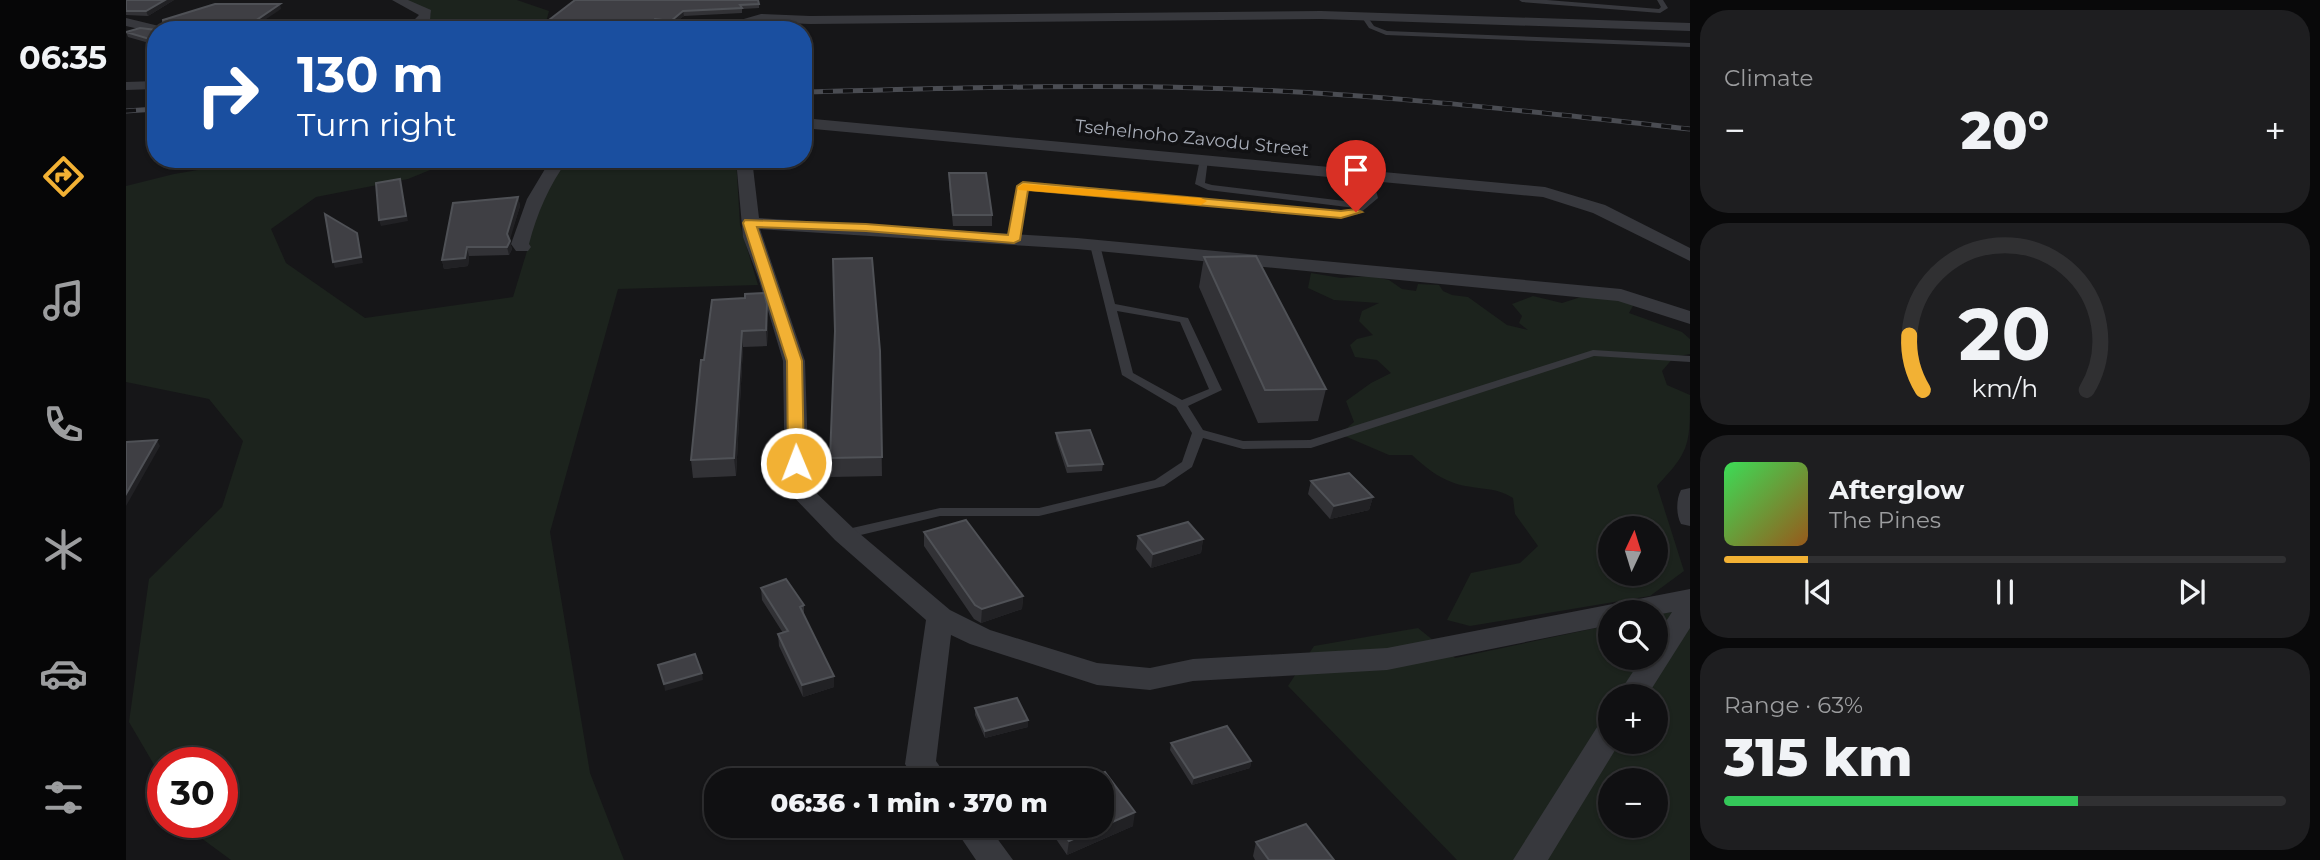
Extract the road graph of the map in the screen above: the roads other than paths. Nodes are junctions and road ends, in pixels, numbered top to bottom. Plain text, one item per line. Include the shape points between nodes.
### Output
1 (398, 0) edge
2 (771, 0) edge
3 (1522, 0) edge
4 (1660, 0) edge
5 (1364, 16) junction
6 (761, 19) junction
7 (423, 21) edge
8 (752, 21) edge
9 (126, 22) edge
10 (147, 27) edge
11 (1690, 27) edge
12 (1690, 45) edge
13 (147, 85) edge
14 (126, 86) edge
15 (812, 123) edge
16 (1204, 159) junction
17 (553, 168) edge
18 (745, 168) edge
19 (1363, 175) junction
20 (1365, 206) junction
21 (749, 223) junction
22 (1014, 240) junction
23 (1095, 245) junction
24 (522, 247) dead end
25 (1690, 255) edge
26 (1111, 306) junction
27 (1690, 318) edge
28 (1690, 359) edge
29 (1181, 405) junction
30 (1198, 433) junction
31 (1690, 496) edge
32 (1690, 518) edge
33 (844, 534) junction
34 (1690, 599) edge
35 (1668, 603) edge
36 (1690, 606) edge
37 (940, 617) junction
38 (1598, 617) edge
39 (1640, 684) edge
40 (1598, 753) edge
41 (923, 768) edge
42 (979, 838) edge
43 (1541, 853) edge
44 (996, 860) edge

1 - 7 street via 426,13
2 - 6 street
3 - 4 lane via 1660,11 1665,8
5 - 6 street via 871,22
5 - 11 street
5 - 12 lane via 1371,27 1387,33
6 - 8 street
9 - 10 street
13 - 14 street
15 - 16 street, Tsehelnoho Zavodu Street
16 - 19 street, Tsehelnoho Zavodu Street
16 - 20 lane via 1199,184 1211,188
17 - 24 street via 543,180 524,228
18 - 21 street
19 - 20 lane via 1373,198
19 - 25 street, Tsehelnoho Zavodu Street via 1545,192 1599,209
20 - 22 lane via 1341,215 1023,186
21 - 22 street
21 - 33 street via 794,361 797,488
22 - 23 street
23 - 26 lane
23 - 27 street via 1621,295
26 - 29 lane via 1128,375
26 - 29 lane via 1184,320 1216,390
28 - 30 lane via 1593,353 1311,443 1243,445
29 - 30 lane
30 - 33 lane via 1188,464 1159,483 1039,512 940,512
31 - 32 street
33 - 37 street
34 - 35 street
36 - 39 street
37 - 38 street via 980,637 1097,674 1150,679 1193,670 1387,659
37 - 41 street via 920,764
40 - 43 street
42 - 44 street

